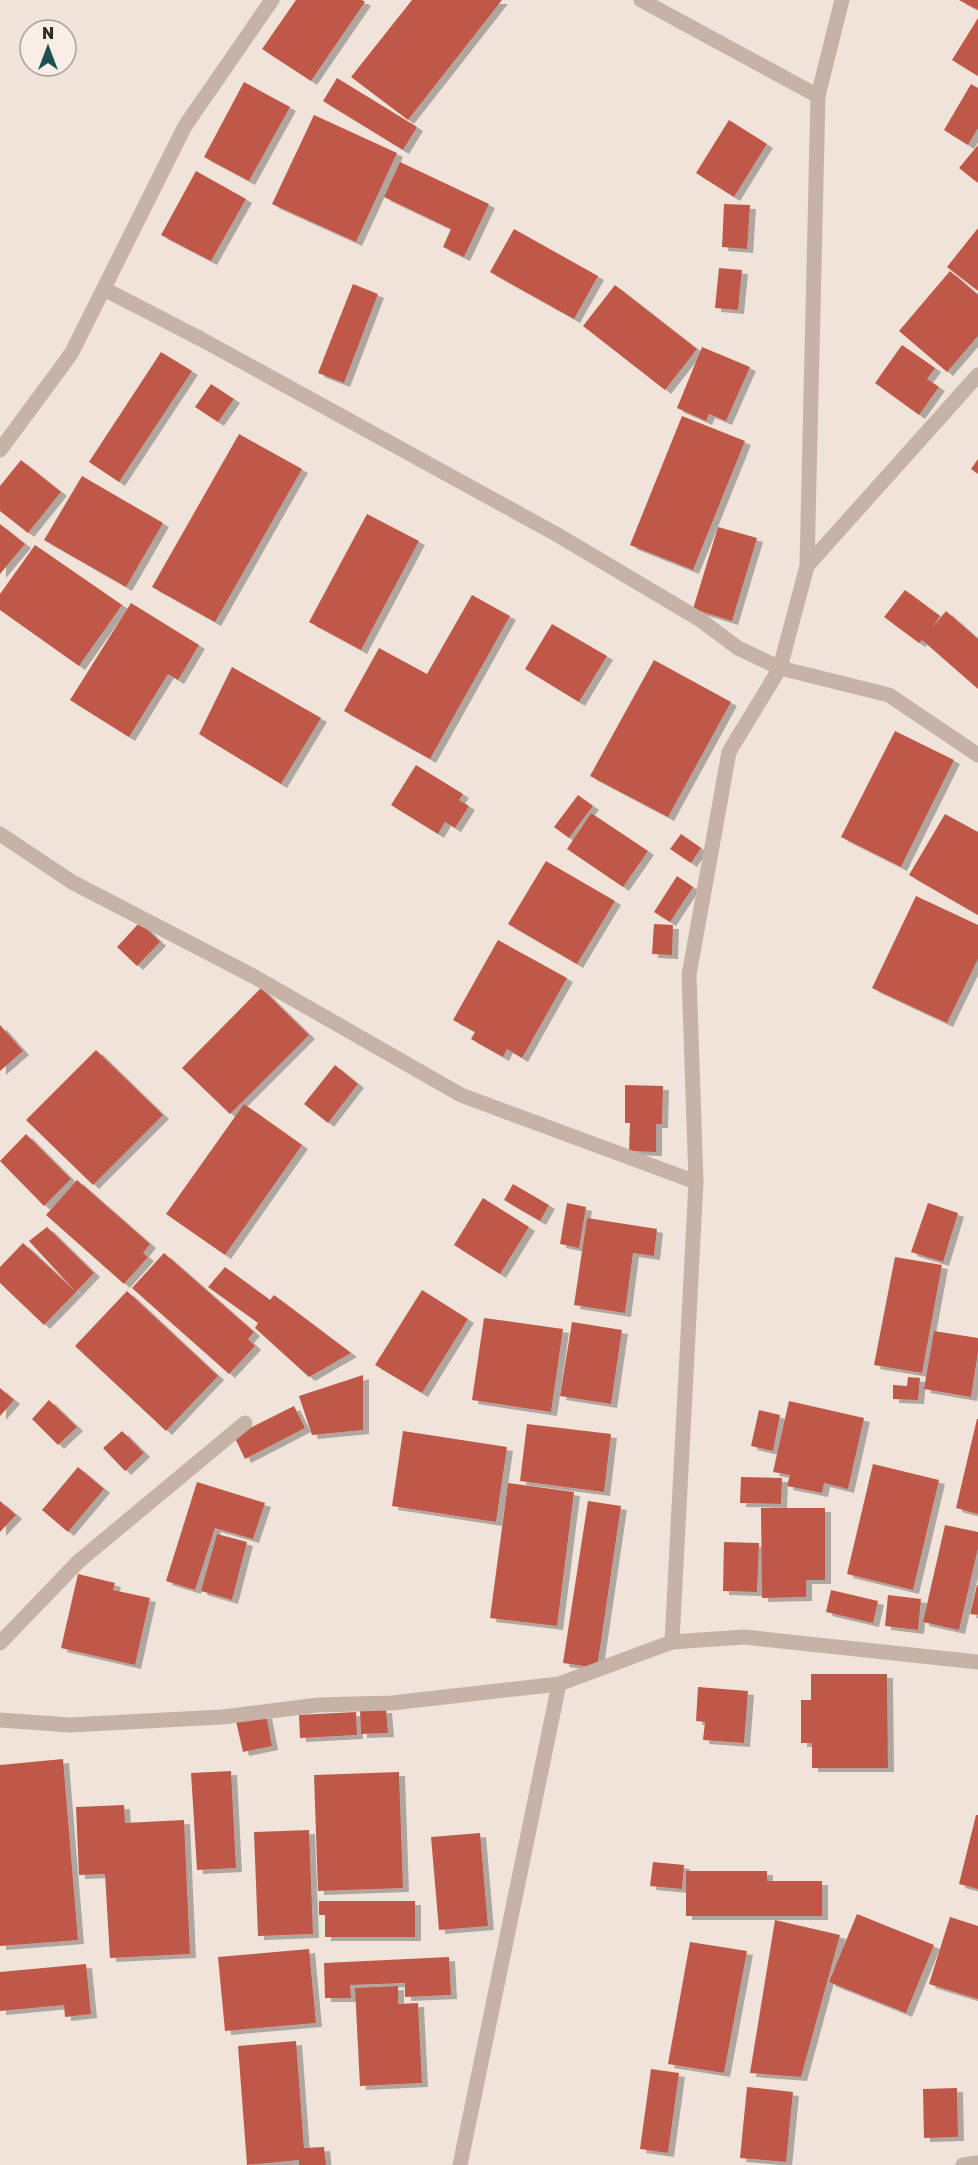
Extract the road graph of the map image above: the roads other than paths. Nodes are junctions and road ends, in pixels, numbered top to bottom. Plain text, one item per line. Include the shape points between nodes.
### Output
1 (272, 0) edge
2 (641, 0) edge
3 (842, 0) edge
4 (818, 96) junction
5 (104, 289) junction
6 (978, 375) edge
7 (0, 450) edge
8 (807, 566) junction
9 (780, 668) junction
10 (978, 755) edge
11 (0, 834) edge
12 (696, 1182) junction
13 (245, 1423) dead end
14 (672, 1642) junction
15 (0, 1643) edge
16 (978, 1662) edge
17 (559, 1684) junction
18 (0, 1720) edge
19 (978, 2163) edge
20 (460, 2165) edge
21 (963, 2165) edge

1 - 5 street via 185,126
2 - 4 street
3 - 4 street
4 - 8 street
5 - 7 street via 71,354
5 - 9 street via 546,528 699,620 738,648
6 - 8 street
8 - 9 street
9 - 10 street via 889,695
9 - 12 street via 729,752 689,975
11 - 12 street via 72,882 253,976 461,1095
12 - 14 street
13 - 15 street via 80,1561
14 - 16 street via 744,1637
14 - 17 street
17 - 18 street via 222,1717 70,1725
17 - 20 street
19 - 21 street

